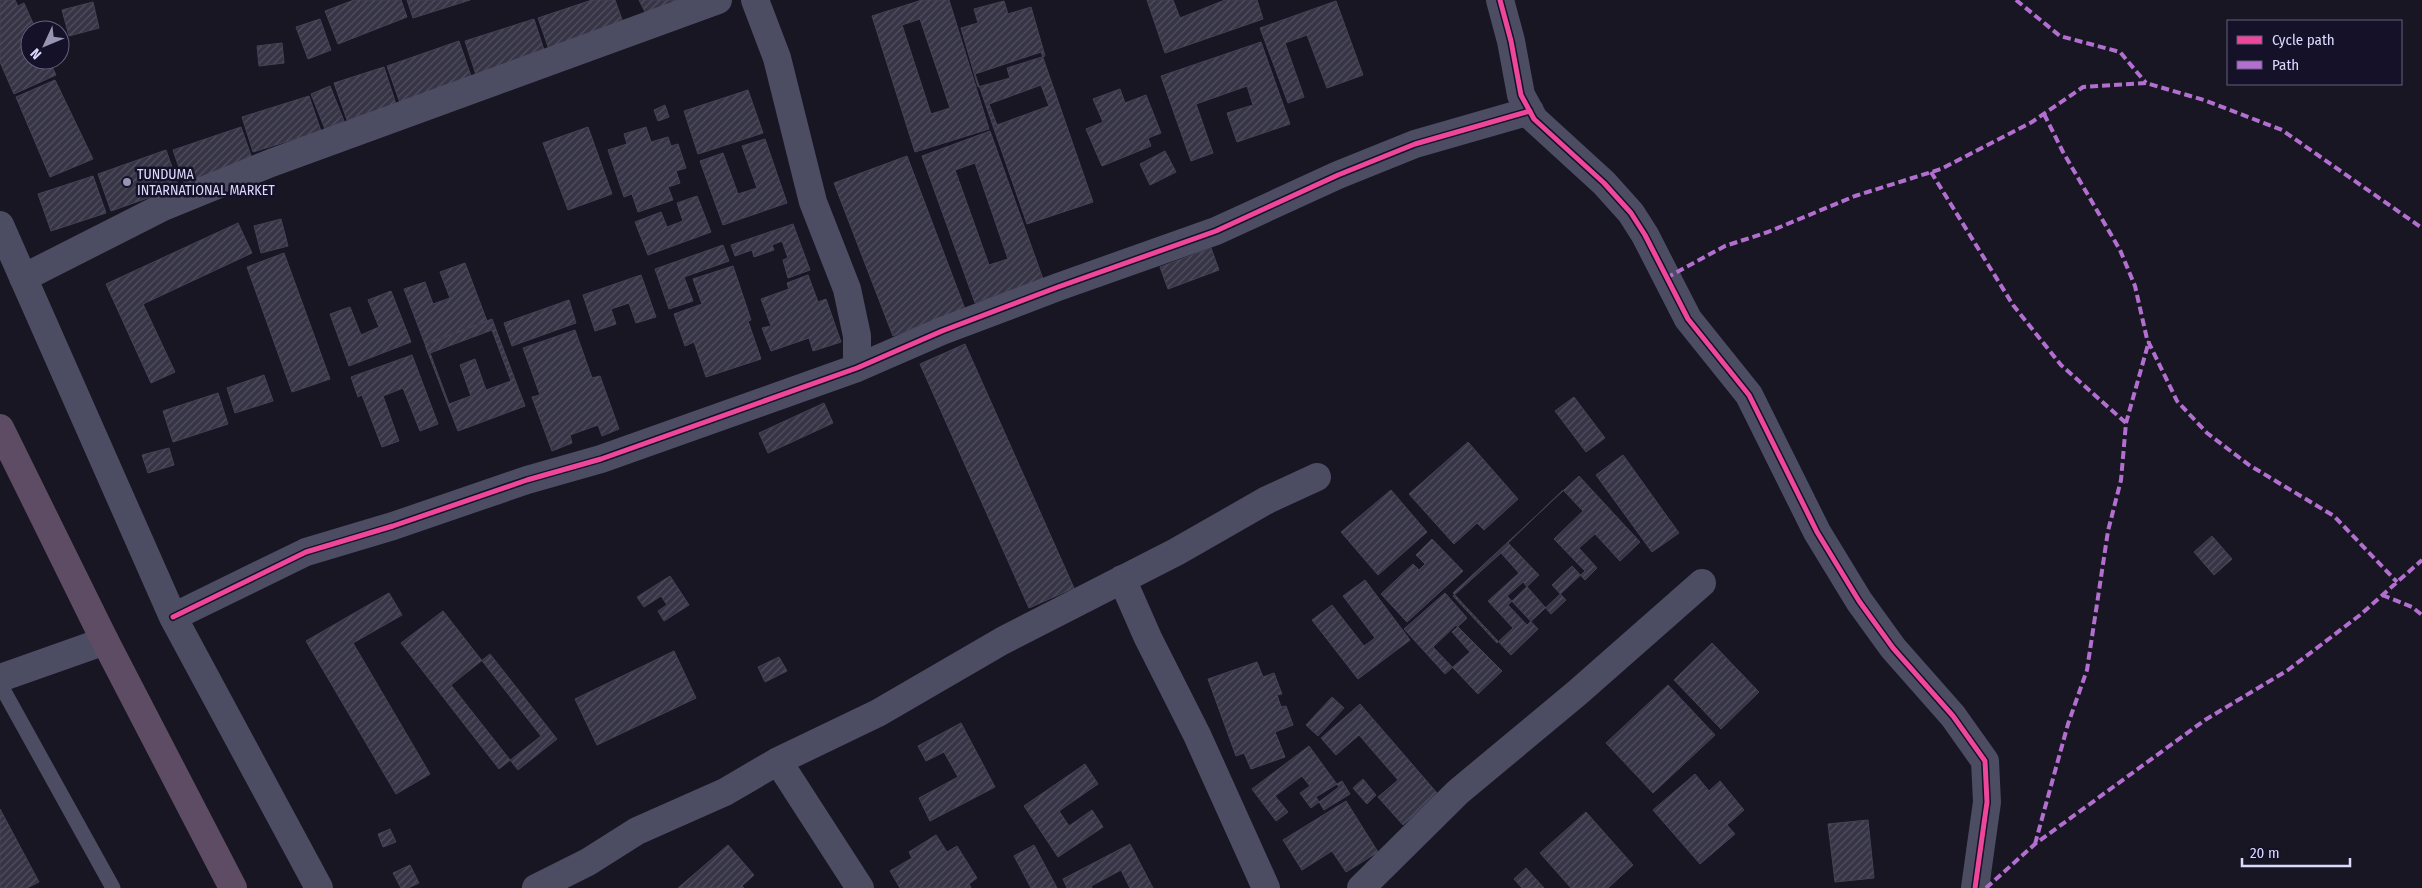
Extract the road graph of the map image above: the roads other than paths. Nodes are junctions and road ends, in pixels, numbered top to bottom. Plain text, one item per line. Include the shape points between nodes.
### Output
1 (718, 0) edge
2 (755, 0) edge
3 (1500, 0) edge
4 (1530, 111) junction
5 (0, 226) edge
6 (23, 278) junction
7 (857, 368) junction
8 (0, 428) edge
9 (1317, 477) dead end
10 (1122, 580) junction
11 (1702, 583) dead end
12 (173, 617) junction
13 (105, 641) junction
14 (0, 678) edge
15 (0, 684) edge
16 (778, 760) junction
17 (113, 888) edge
18 (232, 888) edge
19 (319, 888) edge
20 (536, 888) edge
21 (860, 888) edge
22 (1266, 888) edge
23 (1361, 888) edge
24 (1975, 888) edge

1 - 6 street via 271,162 163,207
2 - 7 street via 777,58 813,202 847,288 857,336
3 - 4 street via 1521,95
4 - 7 street via 1415,144 1216,231 942,331
4 - 24 street via 1548,133 1604,183 1631,213 1688,319 1749,395 1817,532 1860,601 1893,648 1953,716 1985,761 1987,802
5 - 6 street
6 - 12 street
7 - 12 street via 601,459 306,552
8 - 13 highway
9 - 10 street via 1267,500
10 - 16 street via 1002,641 878,713
10 - 22 street
11 - 23 street via 1458,792
12 - 19 street
13 - 14 street
13 - 18 highway
15 - 17 lane
16 - 20 street via 725,792 637,831 588,862
16 - 21 street

